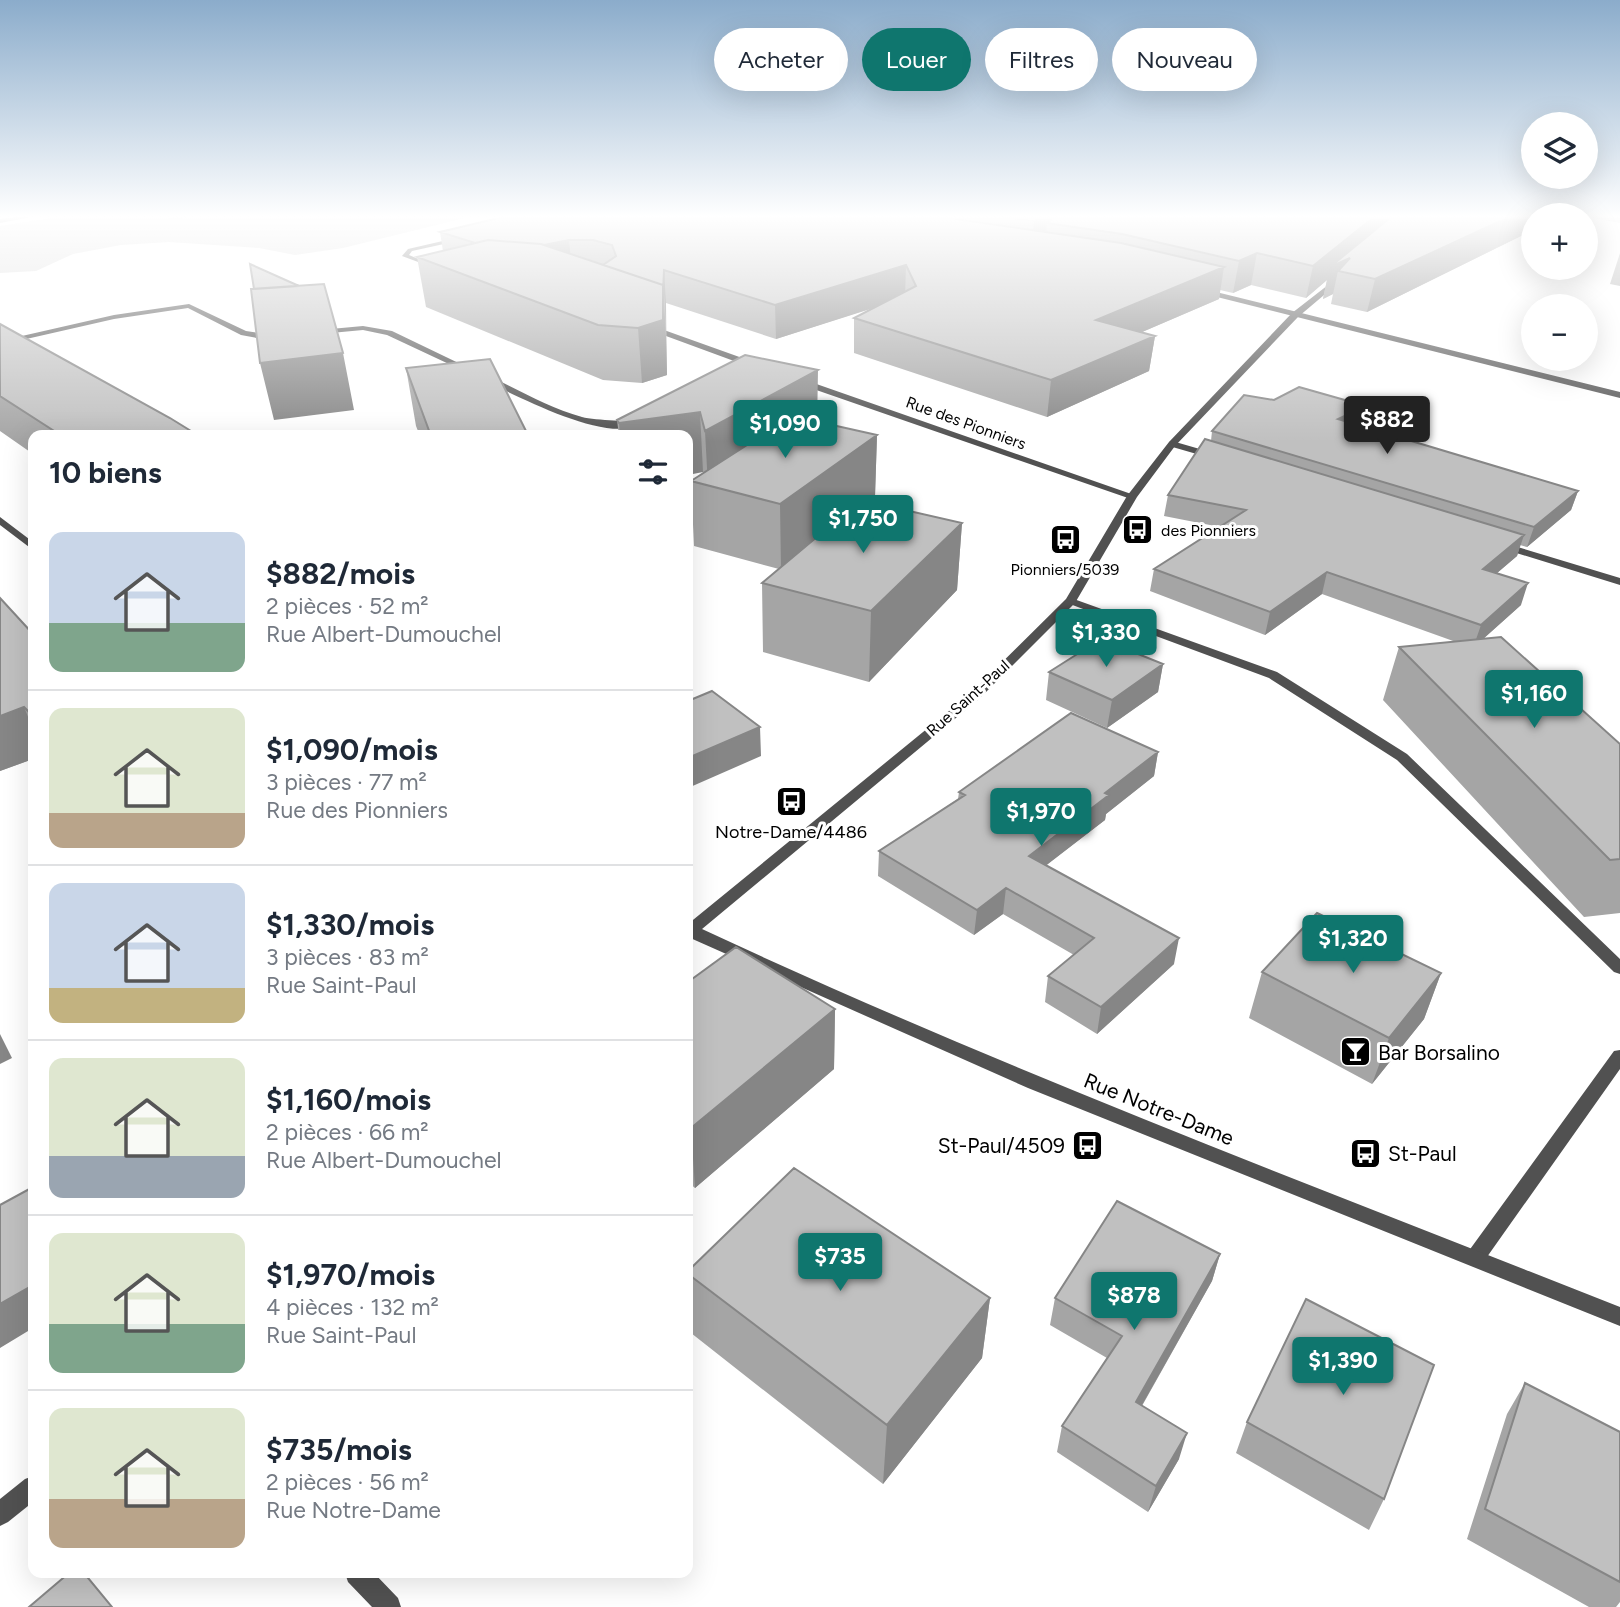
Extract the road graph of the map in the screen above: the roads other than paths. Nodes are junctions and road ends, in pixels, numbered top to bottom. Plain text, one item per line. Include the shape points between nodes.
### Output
1 (1205, 292) edge
2 (1323, 292) edge
3 (1295, 315) junction
4 (637, 322) edge
5 (304, 333) edge
6 (290, 334) edge
7 (0, 343) edge
8 (764, 369) edge
9 (790, 377) edge
10 (1620, 395) edge
11 (650, 422) edge
12 (1172, 444) junction
13 (1226, 460) edge
14 (1132, 496) junction
15 (0, 520) edge
16 (1489, 541) edge
17 (28, 543) edge
18 (1620, 582) edge
19 (1071, 601) junction
20 (693, 926) edge
21 (693, 933) edge
22 (1620, 968) edge
23 (1620, 1056) edge
24 (1475, 1258) junction
25 (1620, 1317) edge
26 (28, 1491) edge
27 (0, 1514) edge
28 (362, 1578) edge
29 (388, 1607) edge

1 - 3 street
2 - 3 street, Rue Saint-Paul
3 - 10 street
3 - 12 street, Rue Saint-Paul
4 - 8 street
5 - 11 street via 363,328 389,333 581,421 612,427
6 - 7 street via 262,337 244,333 189,306 114,317
9 - 14 street, Rue des Pionniers
12 - 13 street
12 - 14 street, Rue Saint-Paul
14 - 19 street, Rue Saint-Paul
15 - 17 street
16 - 18 street
19 - 20 street, Rue Saint-Paul via 976,695
19 - 22 street via 1273,675 1402,757
21 - 24 street, Rue Notre-Dame via 1077,1102
23 - 24 street
24 - 25 street, Rue Notre-Dame
26 - 27 street
28 - 29 street

